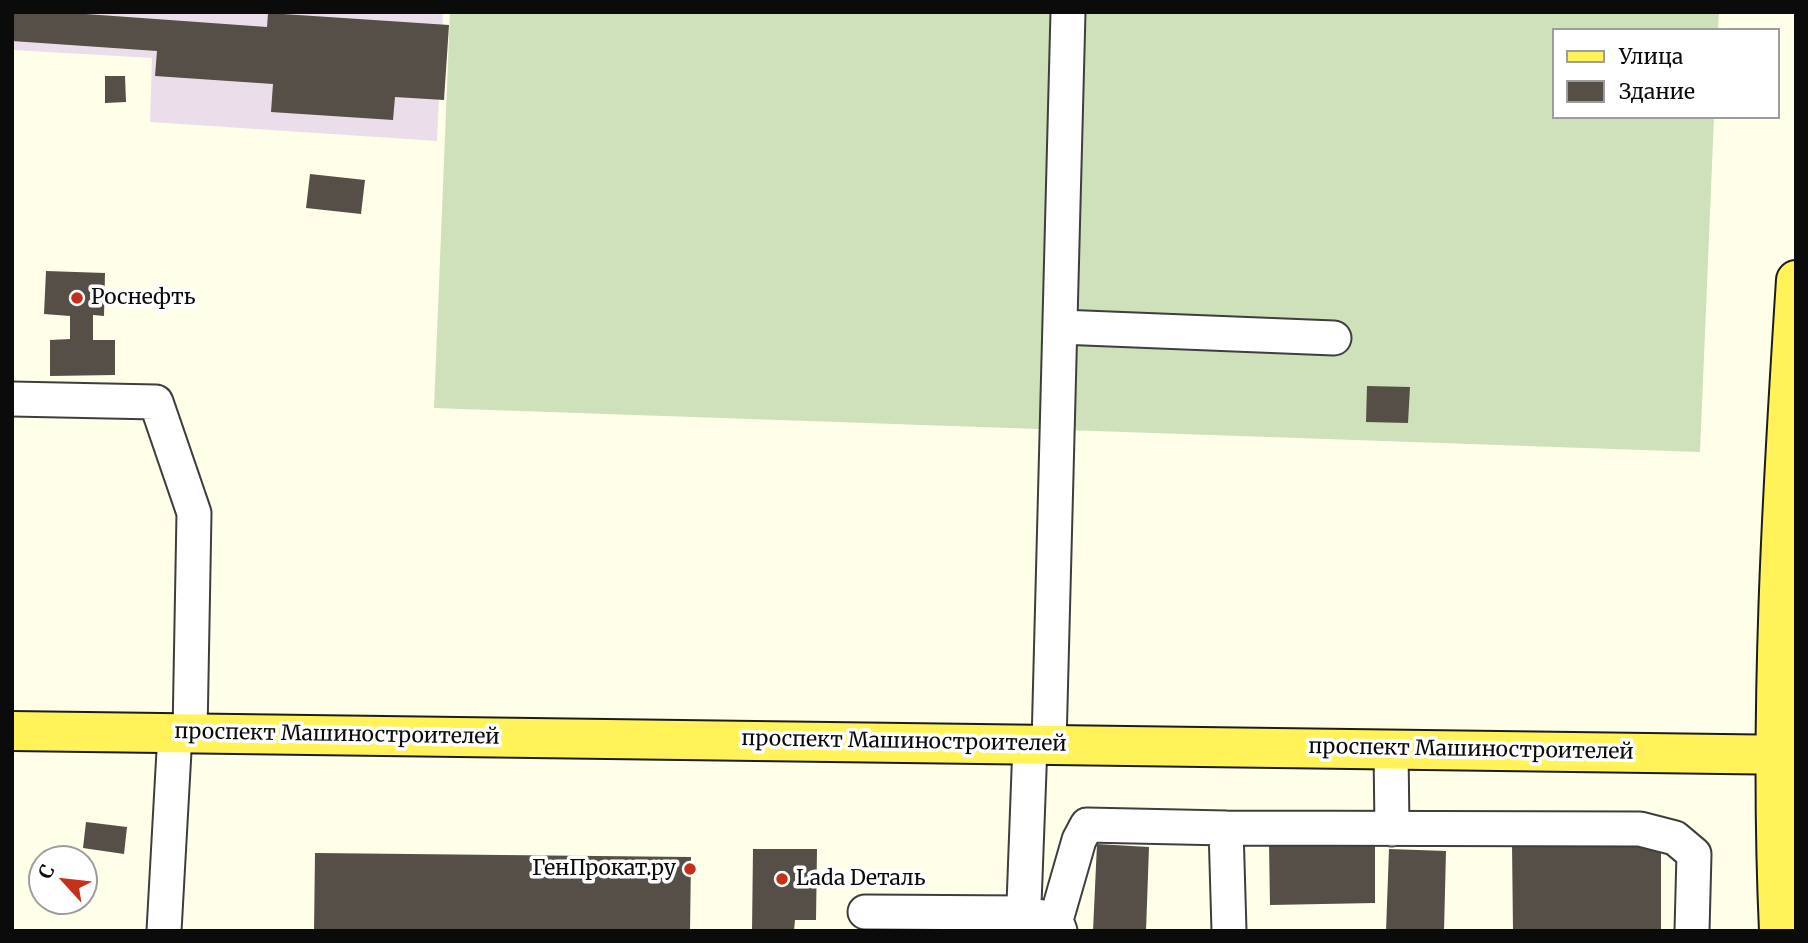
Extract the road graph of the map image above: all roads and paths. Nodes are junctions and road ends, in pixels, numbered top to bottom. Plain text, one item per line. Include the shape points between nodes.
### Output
1 (1068, 12) edge
2 (1796, 280) edge
3 (1060, 327) junction
4 (1334, 338) dead end
5 (12, 399) edge
6 (12, 731) edge
7 (183, 733) junction
8 (1040, 744) junction
9 (1391, 749) junction
10 (1785, 755) edge
11 (1226, 828) junction
12 (1392, 829) junction
13 (865, 912) dead end
14 (1041, 923) edge
15 (164, 931) edge
16 (1229, 931) edge
17 (1692, 931) edge
18 (1779, 931) edge

1 - 3 lane
2 - 10 main road via 1775,641
3 - 4 lane
3 - 8 lane
5 - 7 lane via 156,402 194,513
6 - 7 main road, проспект Машиностроителей
7 - 8 main road, проспект Машиностроителей
7 - 15 lane
8 - 9 main road, проспект Машиностроителей
8 - 14 lane
9 - 10 main road, проспект Машиностроителей
9 - 12 lane
10 - 18 main road
11 - 12 lane
11 - 14 lane via 1087,825
11 - 16 lane
12 - 17 lane via 1640,830 1675,838 1694,853
13 - 14 lane

